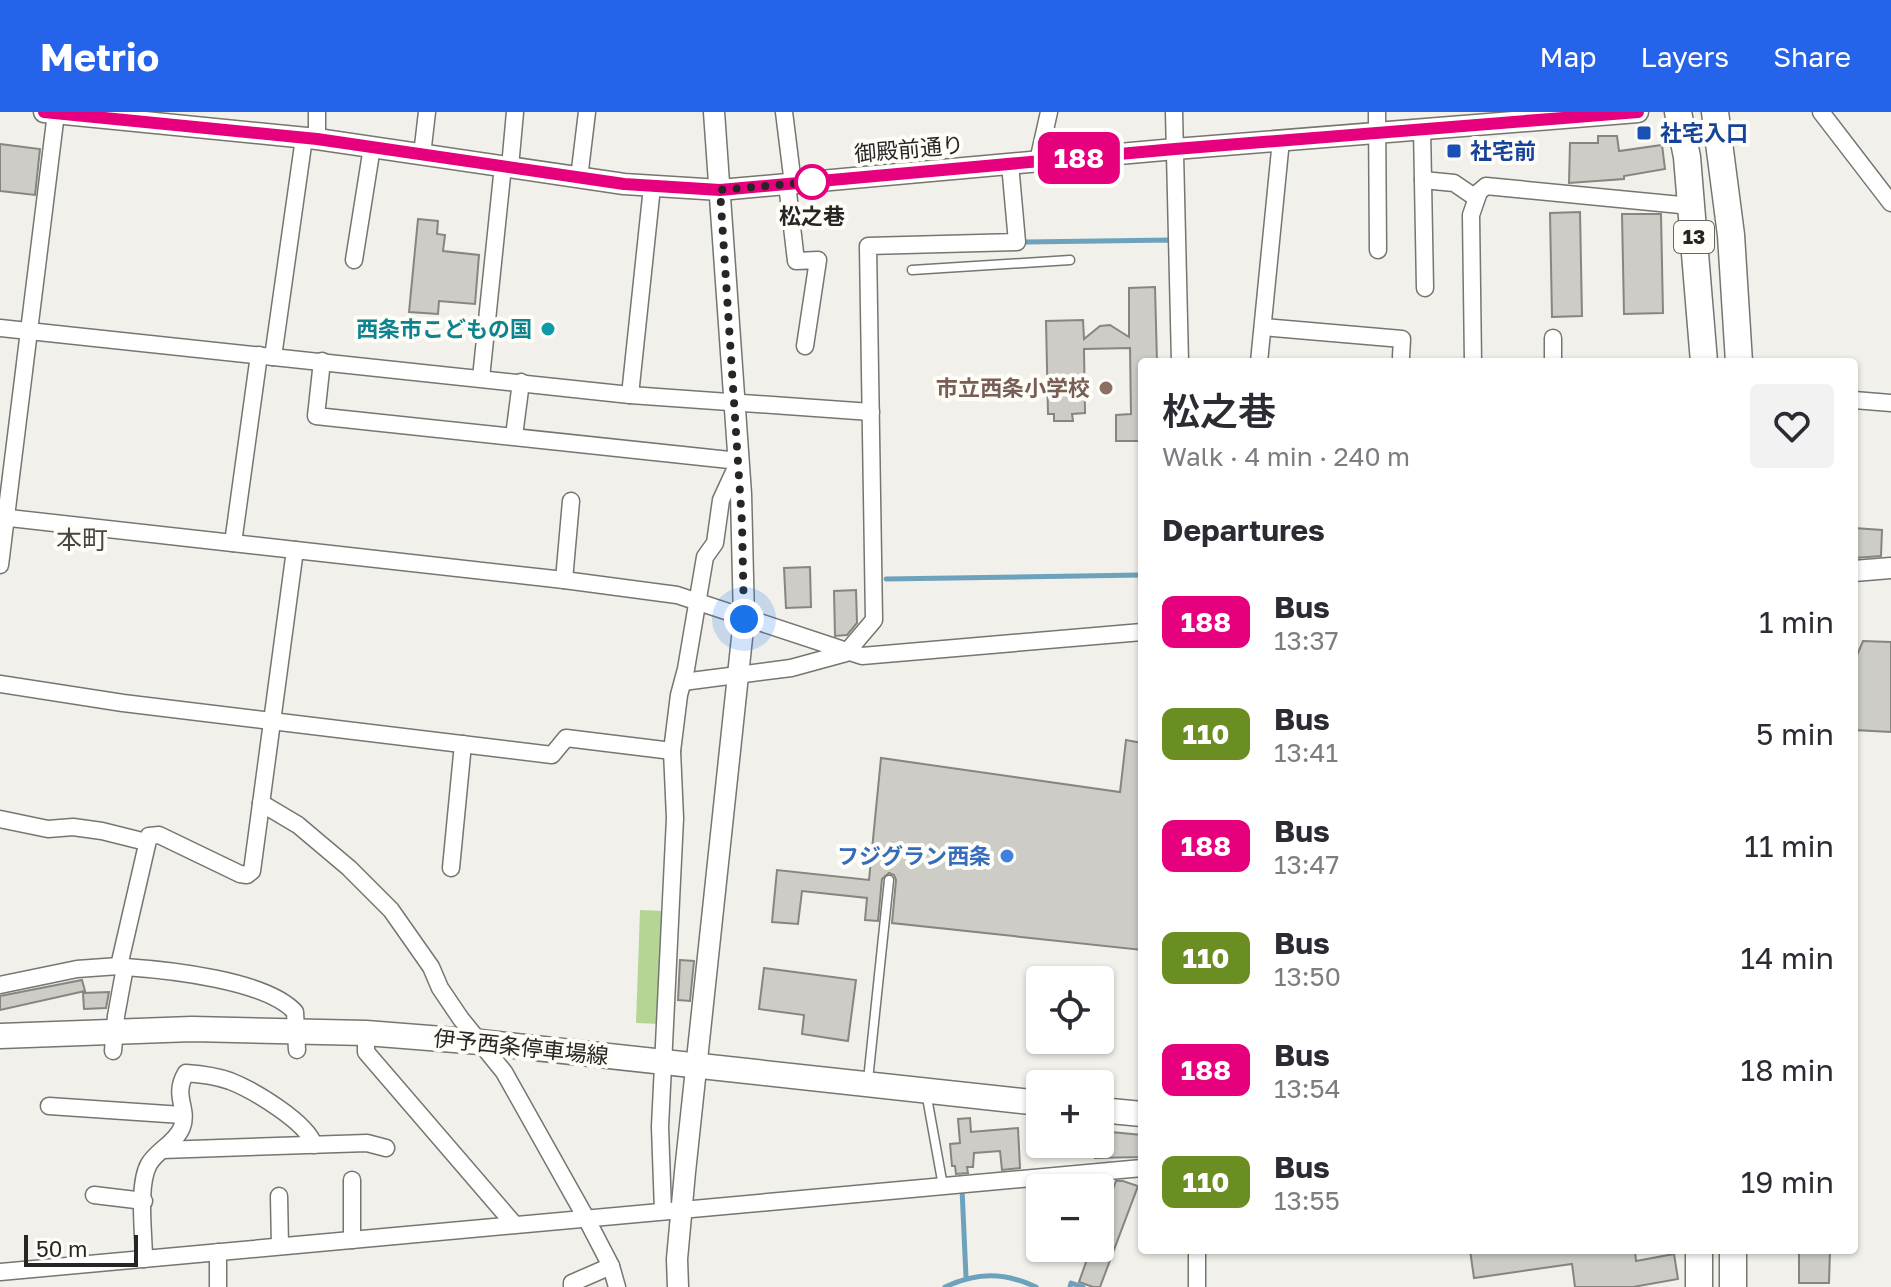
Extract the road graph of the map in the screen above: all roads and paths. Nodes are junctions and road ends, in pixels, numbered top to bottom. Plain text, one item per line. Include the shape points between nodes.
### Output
1 (317, 112) edge
2 (427, 112) edge
3 (515, 112) edge
4 (587, 112) edge
5 (714, 112) edge
6 (784, 112) edge
7 (1049, 112) edge
8 (1174, 112) edge
9 (1638, 112) edge
10 (1678, 112) edge
11 (1715, 112) edge
12 (1821, 112) edge
13 (50, 113) edge
14 (1376, 122) edge
15 (1422, 128) junction
16 (311, 138) junction
17 (1281, 140) junction
18 (372, 147) junction
19 (1175, 149) junction
20 (422, 155) junction
21 (1038, 161) junction
22 (1010, 164) junction
23 (506, 167) junction
24 (579, 178) junction
25 (1423, 180) junction
26 (790, 184) junction
27 (652, 187) junction
28 (720, 190) junction
29 (1476, 198) junction
30 (1891, 203) edge
31 (1691, 206) junction
32 (1017, 242) junction
33 (1378, 250) dead end
34 (354, 260) dead end
35 (1070, 260) dead end
36 (1019, 263) junction
37 (912, 270) dead end
38 (1425, 288) dead end
39 (1263, 327) junction
40 (0, 328) edge
41 (28, 331) junction
42 (1553, 338) dead end
43 (805, 346) dead end
44 (266, 356) junction
45 (1401, 357) dead end
46 (1180, 358) edge
47 (1259, 358) edge
48 (1473, 358) edge
49 (1553, 358) edge
50 (1704, 358) edge
51 (1739, 358) edge
52 (322, 361) junction
53 (481, 378) junction
54 (521, 382) junction
55 (630, 395) junction
56 (1858, 400) edge
57 (1891, 403) edge
58 (735, 404) junction
59 (871, 412) junction
60 (514, 436) junction
61 (739, 461) junction
62 (571, 501) dead end
63 (3, 517) edge
64 (233, 543) junction
65 (295, 550) junction
66 (0, 565) edge
67 (1891, 568) edge
68 (1858, 571) edge
69 (564, 580) junction
70 (697, 603) junction
71 (744, 619) junction
72 (1138, 632) edge
73 (846, 653) junction
74 (739, 675) junction
75 (683, 682) junction
76 (0, 684) edge
77 (272, 721) junction
78 (463, 744) junction
79 (672, 751) junction
80 (261, 803) junction
81 (0, 819) edge
82 (146, 842) junction
83 (451, 868) dead end
84 (889, 880) dead end
85 (122, 966) junction
86 (0, 985) edge
87 (366, 1033) junction
88 (0, 1036) edge
89 (297, 1040) junction
90 (114, 1041) junction
91 (480, 1042) junction
92 (662, 1061) junction
93 (697, 1065) junction
94 (867, 1084) junction
95 (926, 1091) junction
96 (1026, 1102) edge
97 (49, 1106) dead end
98 (1114, 1111) edge
99 (1138, 1114) edge
100 (182, 1115) junction
101 (314, 1145) junction
102 (386, 1148) dead end
103 (162, 1150) junction
104 (1138, 1168) edge
105 (352, 1180) dead end
106 (943, 1186) junction
107 (94, 1195) dead end
108 (279, 1196) dead end
109 (144, 1201) junction
110 (673, 1210) junction
111 (586, 1218) junction
112 (514, 1224) junction
113 (352, 1240) junction
114 (280, 1246) junction
115 (218, 1252) junction
116 (1197, 1254) edge
117 (1699, 1254) edge
118 (1733, 1254) edge
119 (144, 1259) junction
120 (611, 1266) junction
121 (0, 1272) edge
122 (218, 1287) edge
123 (572, 1287) edge
124 (617, 1287) edge
125 (678, 1287) edge
126 (1197, 1287) edge
127 (1699, 1287) edge
128 (1733, 1287) edge

1 - 16 street
2 - 20 street
3 - 23 street
4 - 24 street
5 - 28 street
6 - 26 street
7 - 21 street
8 - 19 street
9 - 15 street, 御殿前通り
10 - 31 main road, 13
11 - 51 main road, 13 via 1731,235
12 - 30 street
13 - 16 street, 御殿前通り
13 - 41 street
14 - 15 street, 御殿前通り
14 - 17 street, 御殿前通り
14 - 33 street
15 - 25 street
16 - 18 street, 御殿前通り
16 - 44 street
17 - 19 street, 御殿前通り
17 - 39 street
18 - 20 street, 御殿前通り
18 - 34 street
19 - 21 street, 御殿前通り
19 - 46 street
20 - 23 street, 御殿前通り
21 - 22 street, 御殿前通り
22 - 26 street, 御殿前通り
22 - 32 street
23 - 24 street, 御殿前通り
23 - 53 street
24 - 27 street, 御殿前通り
25 - 29 street via 1454,183
25 - 38 street
26 - 28 street, 御殿前通り
26 - 43 street via 796,261 818,260
27 - 28 street, 御殿前通り
27 - 55 street
28 - 58 street
29 - 31 street via 1486,186
29 - 48 street via 1471,215
31 - 50 main road, 13
32 - 36 lane
32 - 59 street via 868,246
35 - 36 lane
36 - 37 lane
39 - 45 street via 1402,339
39 - 47 street
40 - 41 street
41 - 44 street
41 - 63 street
42 - 49 street
44 - 52 street
44 - 64 street
52 - 53 street
52 - 60 street via 316,416
53 - 54 street
54 - 55 street
54 - 60 street
55 - 58 street
56 - 57 street
58 - 59 street
58 - 61 street
59 - 73 street via 874,620
60 - 61 street
61 - 70 street via 721,500
61 - 71 street
62 - 69 street
63 - 64 street
63 - 66 street
64 - 65 street
65 - 69 street
65 - 77 street
67 - 68 street
69 - 70 street via 677,595
70 - 71 street
70 - 75 street
71 - 73 street
71 - 74 street
72 - 73 street via 881,656
73 - 74 street
74 - 75 street
74 - 93 street
75 - 79 street
76 - 77 street
77 - 78 street
77 - 80 street
78 - 79 street via 552,755 566,738
78 - 83 street
79 - 92 street via 675,818
80 - 82 street via 252,871 247,875 159,835
80 - 91 street via 298,825 391,910
81 - 82 street via 48,829 102,831
82 - 85 street
84 - 94 lane
85 - 86 street
85 - 89 street via 200,976 265,995 295,1012
85 - 90 street
87 - 89 main road, 伊予西条停車場線
87 - 91 main road, 伊予西条停車場線
87 - 112 street via 366,1052
88 - 90 main road, 伊予西条停車場線
89 - 90 main road, 伊予西条停車場線 via 192,1029
91 - 92 main road, 伊予西条停車場線
91 - 111 street via 504,1072
92 - 93 main road, 伊予西条停車場線
92 - 110 street via 660,1127
93 - 94 main road, 伊予西条停車場線
93 - 110 street
94 - 95 main road, 伊予西条停車場線
95 - 96 main road, 伊予西条停車場線
95 - 106 lane
97 - 100 street
98 - 99 main road
100 - 101 street via 178,1085 186,1073 226,1079 298,1122
100 - 103 street via 184,1124
101 - 102 street via 367,1143
101 - 103 street
103 - 109 street via 149,1164
104 - 106 street
105 - 113 street
106 - 110 street
107 - 109 street
108 - 114 street
109 - 119 street
110 - 111 street
110 - 125 street
111 - 112 street
111 - 120 street
112 - 113 street
113 - 114 street
114 - 115 street
115 - 119 street
115 - 122 street
116 - 126 street
117 - 127 main road
118 - 128 main road
119 - 121 street
120 - 123 street
120 - 124 street

